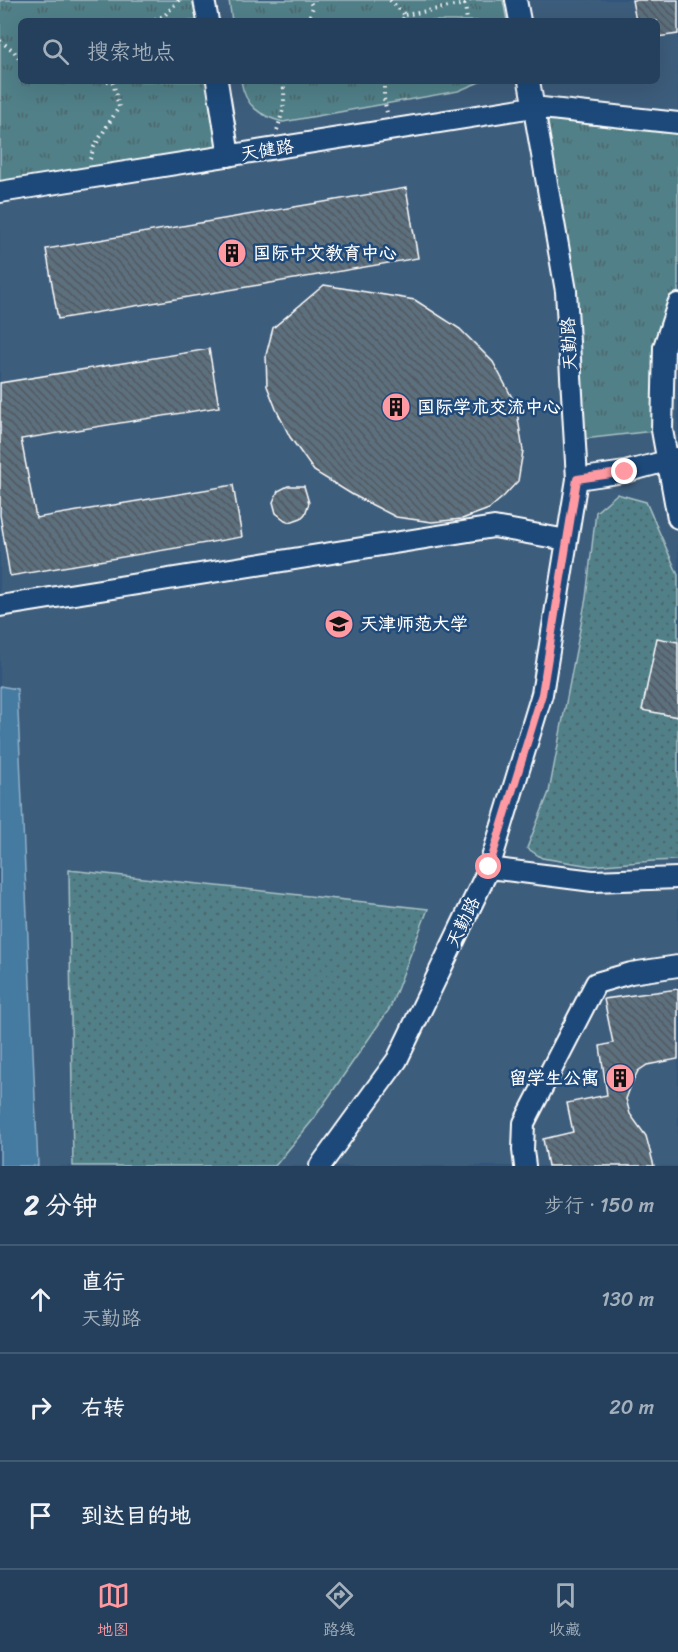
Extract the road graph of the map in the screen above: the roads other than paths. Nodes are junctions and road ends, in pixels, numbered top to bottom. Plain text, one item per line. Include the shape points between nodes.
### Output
1 (204, 0) edge
2 (516, 0) edge
3 (207, 18) edge
4 (519, 18) edge
5 (217, 84) edge
6 (529, 84) edge
7 (533, 107) junction
8 (678, 123) edge
9 (229, 156) junction
10 (0, 192) edge
11 (678, 304) edge
12 (673, 459) edge
13 (577, 479) junction
14 (678, 518) edge
15 (567, 540) junction
16 (0, 606) edge
17 (489, 867) junction
18 (676, 876) edge
19 (678, 966) edge
20 (320, 1166) edge
21 (525, 1166) edge

1 - 3 street
2 - 4 street
5 - 9 street
6 - 7 street, 天勤路
7 - 8 street, 天健路
7 - 9 street, 天健路
7 - 13 street, 天勤路 via 566,291
9 - 10 street, 天健路
11 - 12 street via 664,347 662,430
12 - 13 street
12 - 14 street
13 - 15 street, 天勤路
15 - 16 street via 494,527
15 - 17 street, 天勤路 via 542,694
17 - 18 street via 593,882
17 - 20 street, 天勤路 via 397,1060
19 - 21 street via 596,983 524,1123

